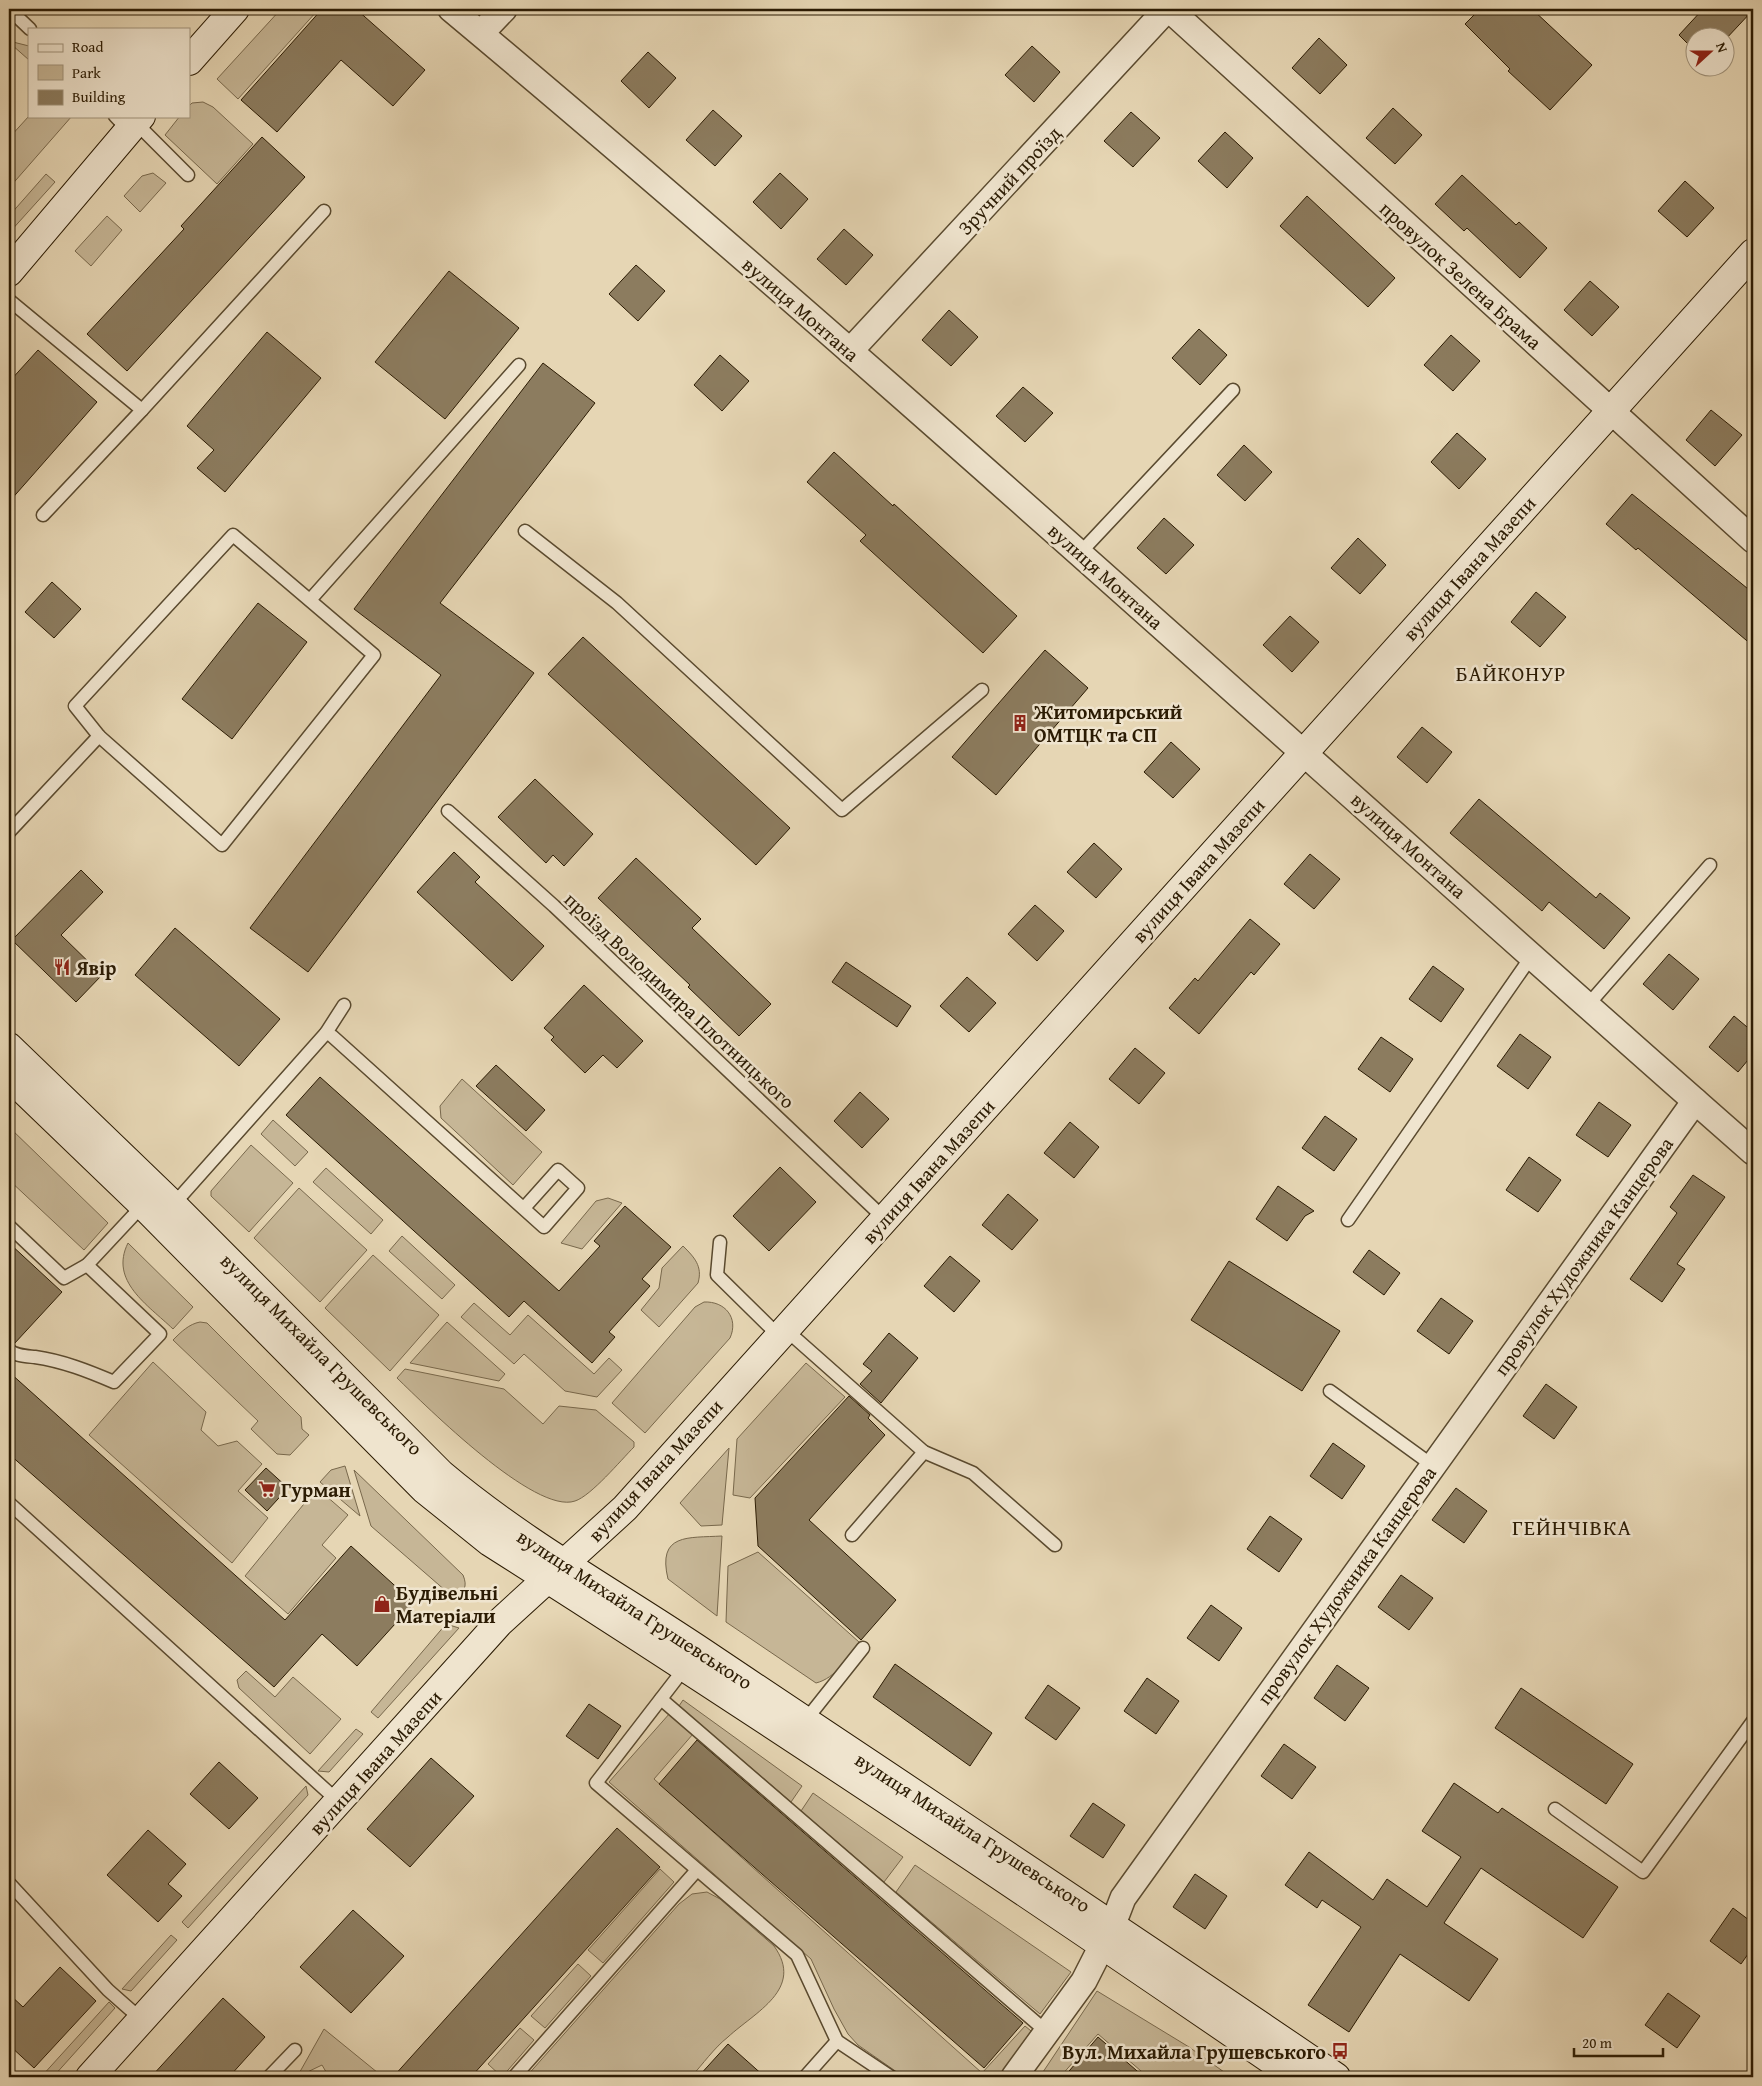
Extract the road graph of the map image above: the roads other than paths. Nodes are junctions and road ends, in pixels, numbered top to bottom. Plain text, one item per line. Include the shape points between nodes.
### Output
1 (235, 9) edge
2 (451, 9) edge
3 (504, 9) edge
4 (1168, 9) edge
5 (12, 17) edge
6 (28, 28) edge
7 (480, 34) junction
8 (190, 60) edge
9 (130, 122) edge
10 (188, 175) dead end
11 (324, 212) dead end
12 (1753, 253) edge
13 (9, 272) edge
14 (9, 300) edge
15 (850, 351) junction
16 (520, 365) dead end
17 (1233, 390) dead end
18 (142, 410) junction
19 (1610, 412) junction
20 (43, 515) dead end
21 (525, 531) dead end
22 (1753, 540) edge
23 (1080, 553) junction
24 (310, 600) junction
25 (982, 690) dead end
26 (99, 736) junction
27 (1304, 752) junction
28 (448, 811) dead end
29 (9, 832) edge
30 (1710, 865) dead end
31 (1531, 957) junction
32 (344, 1005) dead end
33 (1587, 1006) junction
34 (326, 1033) junction
35 (9, 1047) edge
36 (9, 1076) edge
37 (1695, 1101) junction
38 (1749, 1138) edge
39 (143, 1205) junction
40 (173, 1205) junction
41 (524, 1208) junction
42 (885, 1219) junction
43 (1348, 1220) dead end
44 (9, 1226) edge
45 (720, 1242) dead end
46 (87, 1265) junction
47 (782, 1332) junction
48 (9, 1350) edge
49 (1330, 1391) dead end
50 (924, 1452) junction
51 (1432, 1465) junction
52 (9, 1503) edge
53 (852, 1535) dead end
54 (1055, 1545) dead end
55 (557, 1571) junction
56 (863, 1648) dead end
57 (692, 1658) junction
58 (661, 1699) junction
59 (805, 1721) junction
60 (1753, 1721) edge
61 (339, 1802) junction
62 (1555, 1809) dead end
63 (697, 1870) junction
64 (9, 1883) edge
65 (1107, 1934) junction
66 (142, 2020) junction
67 (1047, 2032) junction
68 (836, 2041) junction
69 (295, 2050) dead end
70 (1016, 2076) edge
71 (90, 2077) edge
72 (268, 2077) edge
73 (514, 2077) edge
74 (805, 2077) edge
75 (891, 2077) edge
76 (1296, 2077) edge
77 (1336, 2077) edge

1 - 8 main road
2 - 7 street, вулиця Монтана
3 - 7 street
4 - 15 street, Зручний проїзд
4 - 19 street, провулок Зелена Брама
5 - 6 lane
7 - 15 street, вулиця Монтана
9 - 10 lane
9 - 13 main road
11 - 18 lane
12 - 19 main road, вулиця Івана Мазепи
14 - 18 lane
15 - 23 street, вулиця Монтана
16 - 24 lane
17 - 23 lane
18 - 20 lane
19 - 22 street, провулок Зелена Брама
19 - 27 main road, вулиця Івана Мазепи
21 - 25 lane via 617,603 842,810
23 - 27 street, вулиця Монтана
24 - 26 lane via 233,535 75,706
24 - 26 lane via 374,655 222,845
26 - 29 lane
27 - 31 street, вулиця Монтана
27 - 42 main road, вулиця Івана Мазепи
28 - 42 lane, проїзд Володимира Плотницького via 561,913
30 - 33 lane
31 - 33 street, вулиця Монтана
31 - 43 lane
32 - 34 lane
33 - 37 street, вулиця Монтана
34 - 40 lane
34 - 41 lane
35 - 40 main road, вулиця Михайла Грушевського
36 - 39 main road, вулиця Михайла Грушевського
37 - 38 street, вулиця Монтана
37 - 51 street, провулок Художника Канцерова
39 - 46 lane
39 - 55 main road, вулиця Михайла Грушевського via 424,1489 490,1542
40 - 55 main road, вулиця Михайла Грушевського via 441,1474
41 - 41 lane via 544,1227 578,1188 558,1170
42 - 47 main road, вулиця Івана Мазепи
44 - 46 lane via 64,1278
45 - 47 lane via 716,1275
46 - 48 lane via 160,1334 114,1382 80,1367 14,1354
47 - 50 lane
47 - 55 main road, вулиця Івана Мазепи via 626,1508
49 - 51 lane
50 - 53 lane
50 - 54 lane via 973,1473
51 - 65 street, провулок Художника Канцерова via 1123,1898
52 - 61 lane
55 - 57 main road, вулиця Михайла Грушевського
55 - 61 main road, вулиця Івана Мазепи via 499,1623
56 - 59 lane
57 - 58 lane
57 - 59 main road, вулиця Михайла Грушевського
57 - 65 main road, вулиця Михайла Грушевського
58 - 63 lane via 596,1783
58 - 67 lane
59 - 65 main road, вулиця Михайла Грушевського
60 - 62 lane via 1643,1872
61 - 66 main road, вулиця Івана Мазепи
63 - 68 lane via 797,1956
63 - 73 lane
64 - 66 lane via 108,1990
65 - 67 street, провулок Художника Канцерова via 1084,1981
65 - 76 main road, вулиця Михайла Грушевського
65 - 77 main road, вулиця Михайла Грушевського
66 - 71 main road, вулиця Івана Мазепи
67 - 70 street, провулок Художника Канцерова
68 - 74 lane
68 - 75 lane
69 - 72 lane

